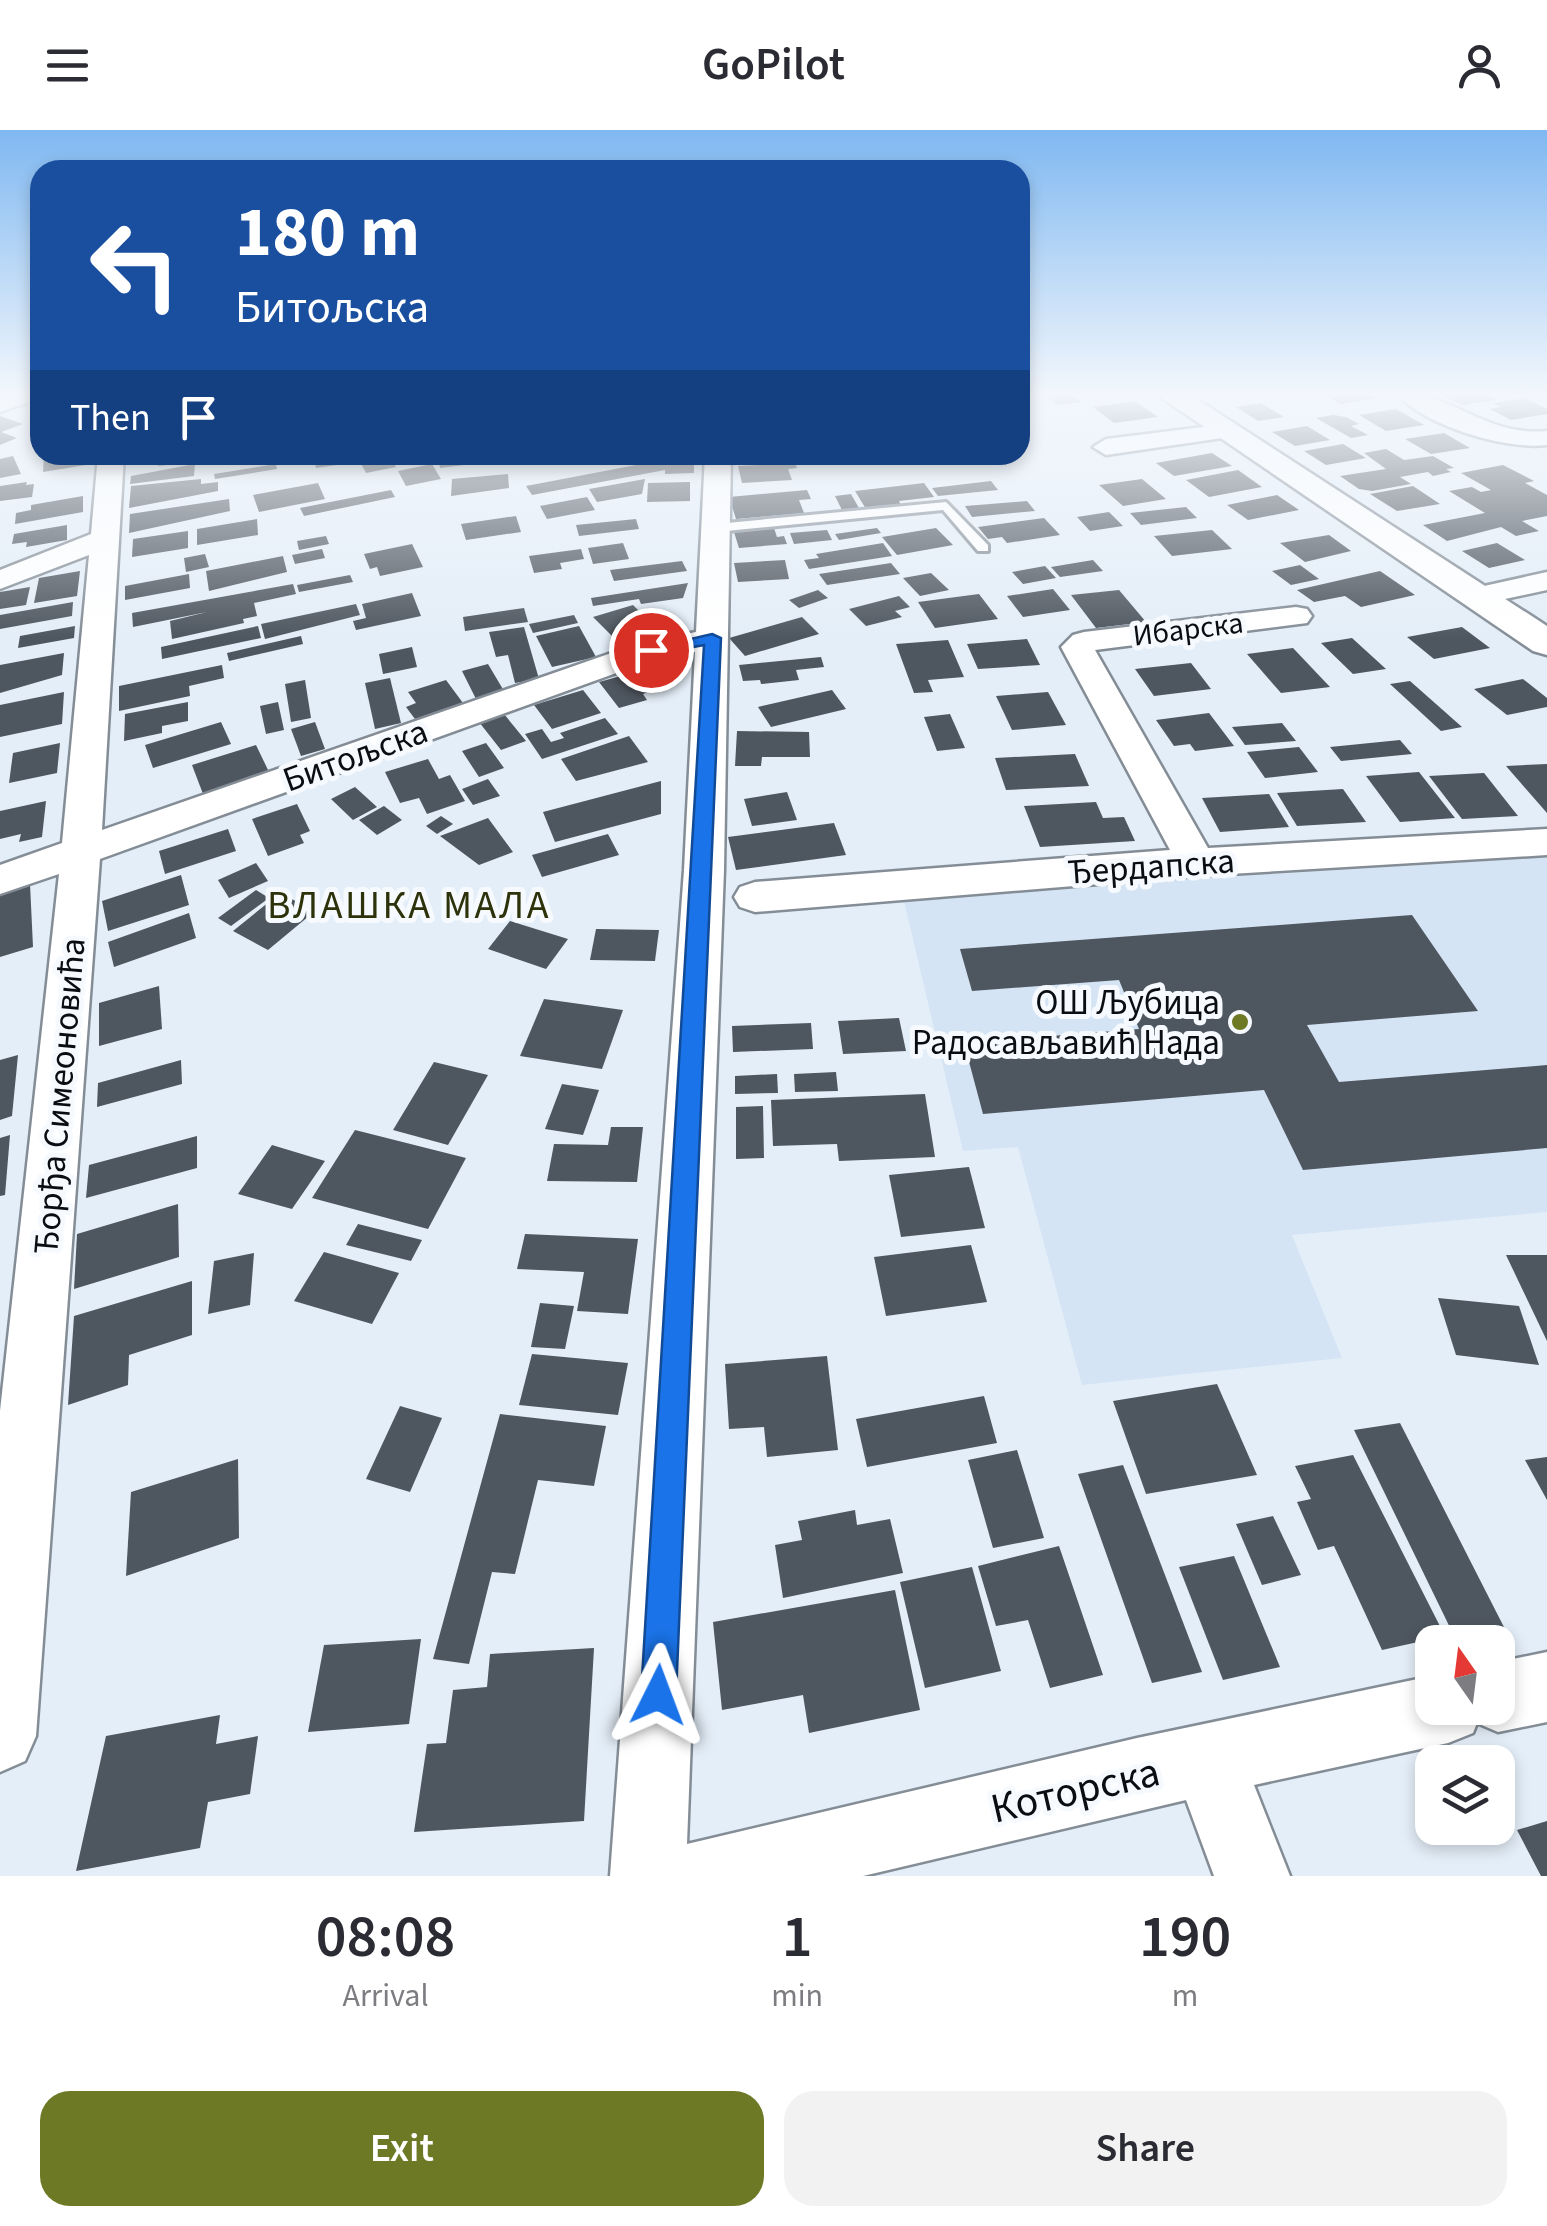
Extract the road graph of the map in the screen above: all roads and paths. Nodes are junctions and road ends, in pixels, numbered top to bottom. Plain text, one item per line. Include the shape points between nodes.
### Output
1 (109, 475) edge
2 (717, 475) edge
3 (1295, 475) edge
4 (716, 528) junction
5 (102, 540) junction
6 (982, 548) dead end
7 (0, 580) edge
8 (1547, 581) edge
9 (1478, 596) junction
10 (1296, 616) dead end
11 (712, 638) junction
12 (1547, 643) edge
13 (1547, 842) edge
14 (81, 852) junction
15 (1196, 862) junction
16 (0, 880) edge
17 (756, 897) dead end
18 (1547, 1687) edge
19 (1515, 1694) edge
20 (2, 1695) edge
21 (1415, 1715) edge
22 (1208, 1758) junction
23 (648, 1876) edge
24 (702, 1876) edge
25 (1252, 1876) edge

1 - 5 street, Ђорђа Симеоновића
2 - 4 street
3 - 9 street
4 - 6 lane via 946,506
4 - 11 street
5 - 7 street
5 - 14 street, Ђорђа Симеоновића
8 - 9 street
9 - 12 street
10 - 15 street, Ибарска via 1080,643
11 - 14 street, Битољска via 651,650
11 - 23 street
13 - 15 street, Ђердапска
14 - 16 street, Битољска
14 - 20 street, Ђорђа Симеоновића
15 - 17 street, Ђердапска
18 - 19 street
21 - 22 street, Которска
22 - 24 street, Которска
22 - 25 street

